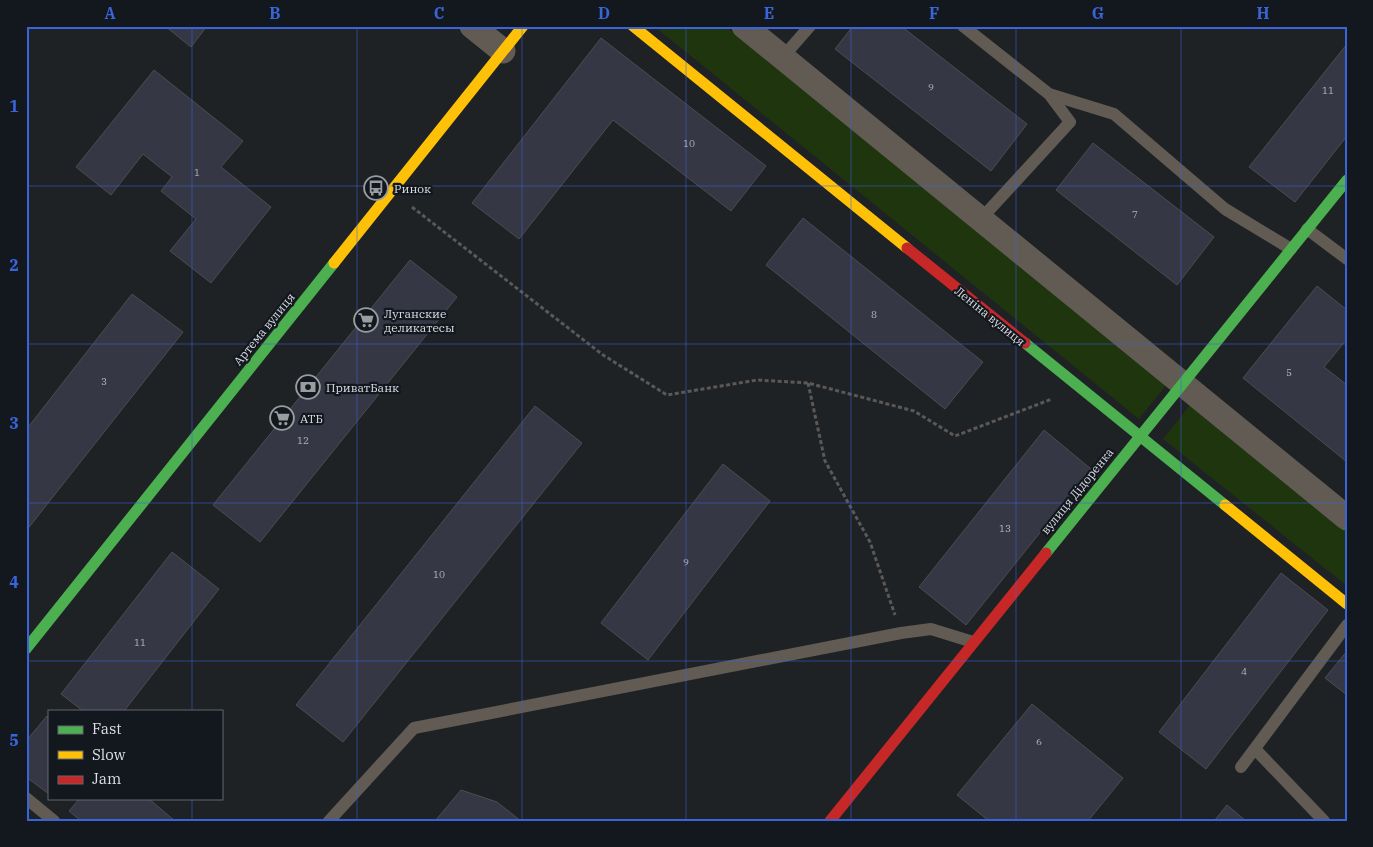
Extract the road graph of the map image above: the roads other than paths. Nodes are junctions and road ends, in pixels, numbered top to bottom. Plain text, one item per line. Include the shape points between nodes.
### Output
1 (472, 26) edge
2 (523, 26) edge
3 (633, 26) edge
4 (744, 26) edge
5 (810, 26) edge
6 (962, 26) edge
7 (503, 51) junction
8 (782, 58) junction
9 (1049, 94) junction
10 (1347, 180) edge
11 (980, 220) junction
12 (1307, 229) junction
13 (1291, 249) junction
14 (1347, 260) edge
15 (1181, 384) junction
16 (1138, 437) junction
17 (1347, 518) edge
18 (1347, 604) edge
19 (1347, 625) edge
20 (973, 642) junction
21 (26, 649) edge
22 (1255, 749) junction
23 (1241, 767) dead end
24 (26, 798) edge
25 (54, 821) edge
26 (328, 821) edge
27 (830, 821) edge
28 (1324, 821) edge

1 - 7 street
2 - 7 street, Артема вулиця
3 - 16 street, Леніна вулиця
4 - 8 street
5 - 8 lane
6 - 9 lane
7 - 21 street, Артема вулиця
8 - 11 street
9 - 11 lane via 1070,122
9 - 13 lane via 1114,114 1225,209
10 - 12 street, вулиця Дідоренка
11 - 15 street
12 - 13 street, вулиця Дідоренка
12 - 14 lane
13 - 15 street, вулиця Дідоренка
15 - 16 street, вулиця Дідоренка
15 - 17 street
16 - 18 street, Леніна вулиця
16 - 20 street, вулиця Дідоренка
19 - 22 lane
20 - 26 lane via 931,629 901,633 414,728
20 - 27 street, вулиця Дідоренка
22 - 23 lane
22 - 28 lane
24 - 25 lane

